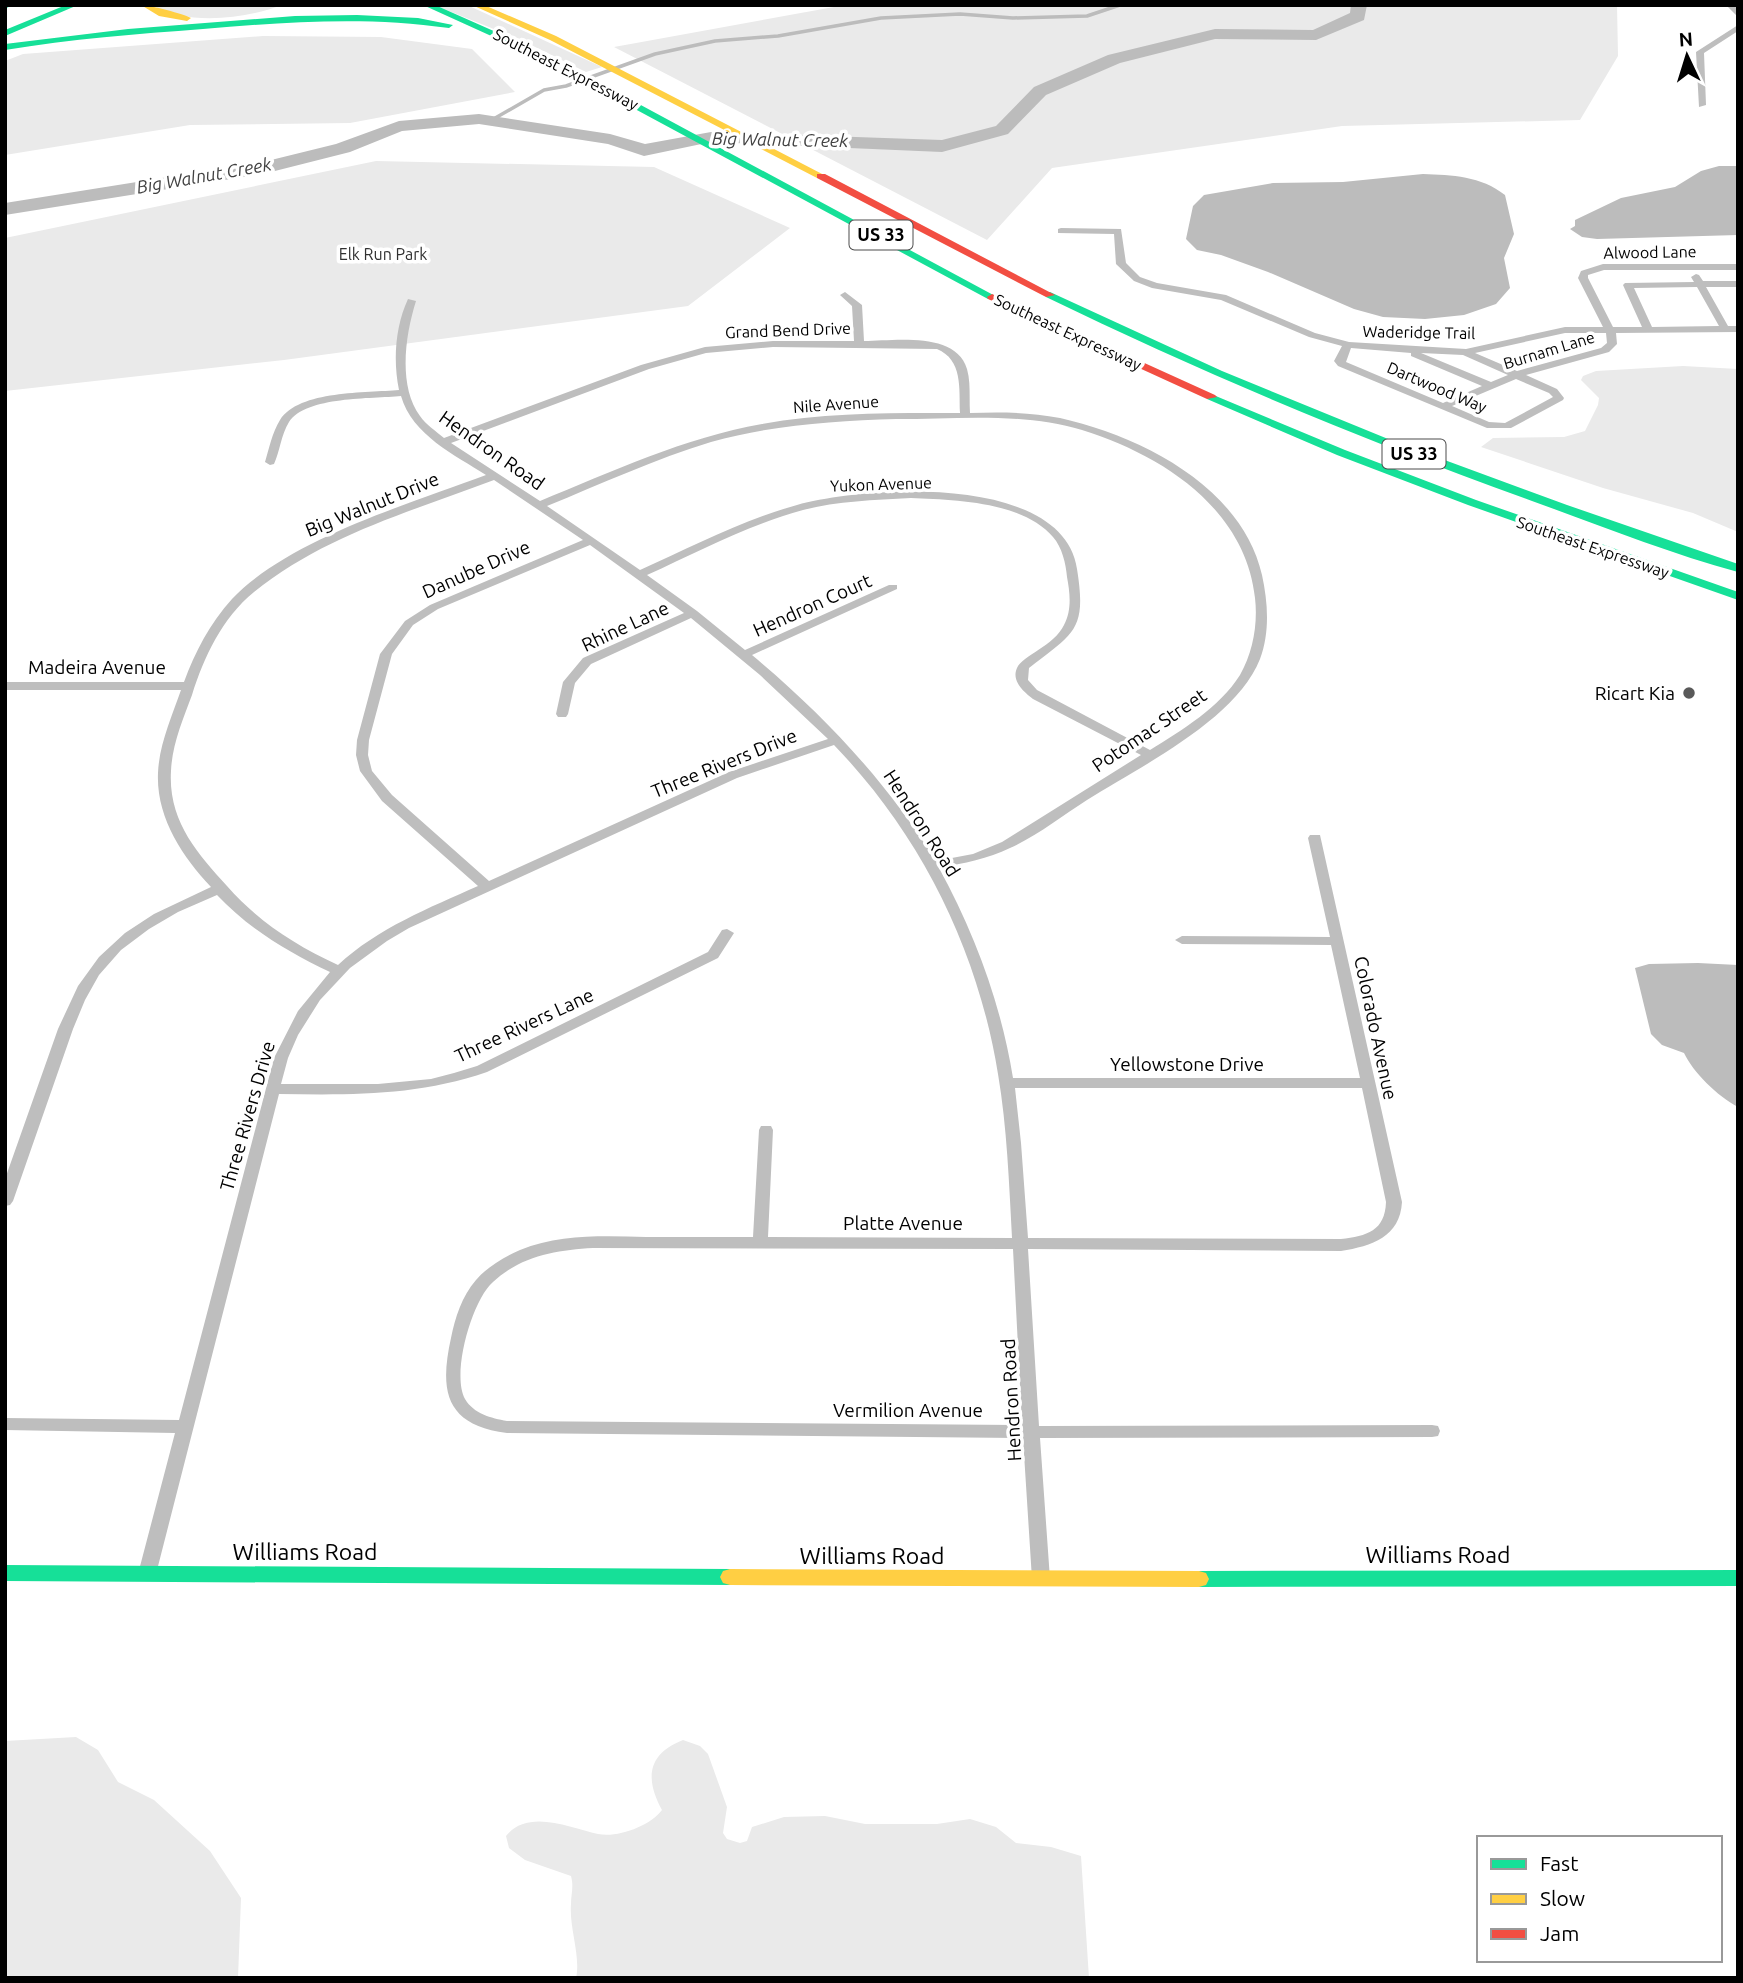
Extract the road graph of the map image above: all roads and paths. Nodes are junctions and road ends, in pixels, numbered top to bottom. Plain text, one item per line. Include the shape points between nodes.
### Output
1 (55, 5) edge
2 (74, 5) edge
3 (145, 5) edge
4 (289, 5) edge
5 (427, 5) edge
6 (476, 5) edge
7 (512, 5) edge
8 (1730, 5) edge
9 (1738, 15) edge
10 (5, 25) edge
11 (1738, 27) edge
12 (5, 33) edge
13 (553, 38) junction
14 (518, 44) junction
15 (5, 47) edge
16 (1702, 105) dead end
17 (1061, 231) dead end
18 (1690, 267) junction
19 (1738, 267) edge
20 (1700, 284) junction
21 (1738, 284) edge
22 (845, 295) dead end
23 (411, 301) dead end
24 (1647, 329) junction
25 (1725, 329) junction
26 (1738, 329) edge
27 (1609, 330) junction
28 (859, 344) junction
29 (1348, 345) junction
30 (1406, 350) junction
31 (1466, 352) junction
32 (1516, 375) junction
33 (1491, 386) junction
34 (406, 393) junction
35 (1442, 407) junction
36 (965, 416) junction
37 (443, 442) junction
38 (1145, 454) joint
39 (270, 462) dead end
40 (495, 476) junction
41 (538, 506) junction
42 (591, 541) junction
43 (1738, 568) edge
44 (639, 574) junction
45 (893, 587) dead end
46 (1738, 596) edge
47 (693, 613) junction
48 (745, 654) junction
49 (5, 686) edge
50 (189, 686) junction
51 (562, 714) dead end
52 (835, 741) junction
53 (1151, 755) junction
54 (1314, 838) dead end
55 (931, 866) junction
56 (487, 887) junction
57 (221, 888) junction
58 (727, 933) dead end
59 (1182, 940) dead end
60 (1337, 941) junction
61 (337, 970) junction
62 (1006, 1083) junction
63 (1368, 1083) junction
64 (272, 1089) junction
65 (766, 1130) dead end
66 (5, 1201) edge
67 (1389, 1225) joint
68 (760, 1244) junction
69 (1021, 1245) junction
70 (460, 1337) joint
71 (5, 1424) edge
72 (185, 1427) junction
73 (1432, 1431) dead end
74 (1032, 1432) junction
75 (5, 1573) edge
76 (147, 1574) junction
77 (1738, 1578) edge
78 (1041, 1580) junction

1 - 10 main road
2 - 12 main road
3 - 4 main road via 174,16 213,19 260,14
5 - 14 main road, Southeast Expressway / US 33
6 - 13 main road, Southeast Expressway / US 33
7 - 13 main road
8 - 9 street
11 - 16 street via 1700,52
13 - 43 main road, Southeast Expressway / US 33 via 1099,318 1286,403 1477,478
14 - 15 main road via 437,23 349,16 106,33
14 - 46 main road, Southeast Expressway / US 33 via 991,296 1227,405 1421,485
17 - 29 street, Waderidge Trail via 1118,231 1121,264 1144,283 1223,297 1311,335
18 - 19 street, Alwood Lane
18 - 20 street
18 - 27 street, Alwood Lane via 1603,267 1584,273
20 - 21 street
20 - 24 street via 1628,285
20 - 25 street
22 - 28 street via 857,305
23 - 34 street, Hendron Road via 401,337
24 - 25 street, Waderidge Trail
24 - 27 street, Waderidge Trail
25 - 26 street, Waderidge Trail
27 - 31 street, Waderidge Trail via 1565,330
27 - 32 street, Burnam Lane via 1612,344 1605,350
28 - 36 street, Grand Bend Drive via 932,344 951,350 961,363
28 - 37 street, Grand Bend Drive via 750,344 688,354
29 - 30 street, Waderidge Trail
29 - 35 street, Dartwood Way via 1339,360 1342,364
30 - 31 street, Waderidge Trail
30 - 33 street
31 - 32 street, Dartwood Way
32 - 33 street, Burnam Lane
32 - 35 street, Dartwood Way via 1559,398 1498,428
33 - 35 street, Burnam Lane
34 - 37 street, Hendron Road via 416,418
34 - 39 street via 298,408 285,420
36 - 38 street, Nile Avenue via 1060,422
36 - 41 street, Nile Avenue via 827,419 735,432
37 - 40 street, Hendron Road
38 - 53 street, Potomac Street via 1192,481 1232,520 1251,559 1262,607 1258,648 1249,672 1207,717
40 - 41 street, Hendron Road
40 - 50 street, Big Walnut Drive via 328,540 265,579 216,627
41 - 42 street, Hendron Road
42 - 44 street, Hendron Road
42 - 56 street, Danube Drive via 434,607 409,624 386,654 363,740 366,771 387,799
44 - 47 street, Hendron Road
44 - 53 street, Yukon Avenue via 793,510 839,500 981,499 1010,506 1049,524 1068,547 1076,614 1059,640 1023,667 1021,680 1037,696
45 - 48 street, Hendron Court
47 - 48 street, Hendron Road
47 - 51 street, Rhine Lane via 587,661 569,682
48 - 52 street, Hendron Road
49 - 50 street, Madeira Avenue
50 - 57 street, Big Walnut Drive via 163,775 169,809 185,847
52 - 55 street, Hendron Road via 860,764
52 - 56 street, Three Rivers Drive via 733,775
53 - 55 street, Potomac Street via 1007,845
54 - 60 street, Colorado Avenue
55 - 62 street, Hendron Road via 977,967
56 - 61 street, Three Rivers Drive via 375,941
57 - 61 street, Big Walnut Drive via 268,931
57 - 66 street via 142,926 94,972 72,1013
58 - 64 street, Three Rivers Lane via 713,955 482,1069 445,1082 405,1088
59 - 60 street
60 - 63 street, Colorado Avenue
61 - 64 street, Three Rivers Drive via 290,1034
62 - 63 street, Yellowstone Drive
62 - 69 street, Hendron Road
63 - 67 street, Colorado Avenue via 1394,1202
64 - 72 street, Three Rivers Drive
65 - 68 street
67 - 69 street, Platte Avenue via 1369,1240 1341,1245
68 - 69 street, Platte Avenue
68 - 70 street, Platte Avenue via 593,1242 538,1249 504,1265 481,1284 465,1312
69 - 74 street, Hendron Road
70 - 74 street, Vermilion Avenue via 454,1395 469,1413 492,1425
71 - 72 street
72 - 76 street, Three Rivers Drive
73 - 74 street, Vermilion Avenue
74 - 78 street, Hendron Road
75 - 76 main road, Williams Road
76 - 78 main road, Williams Road
77 - 78 main road, Williams Road

